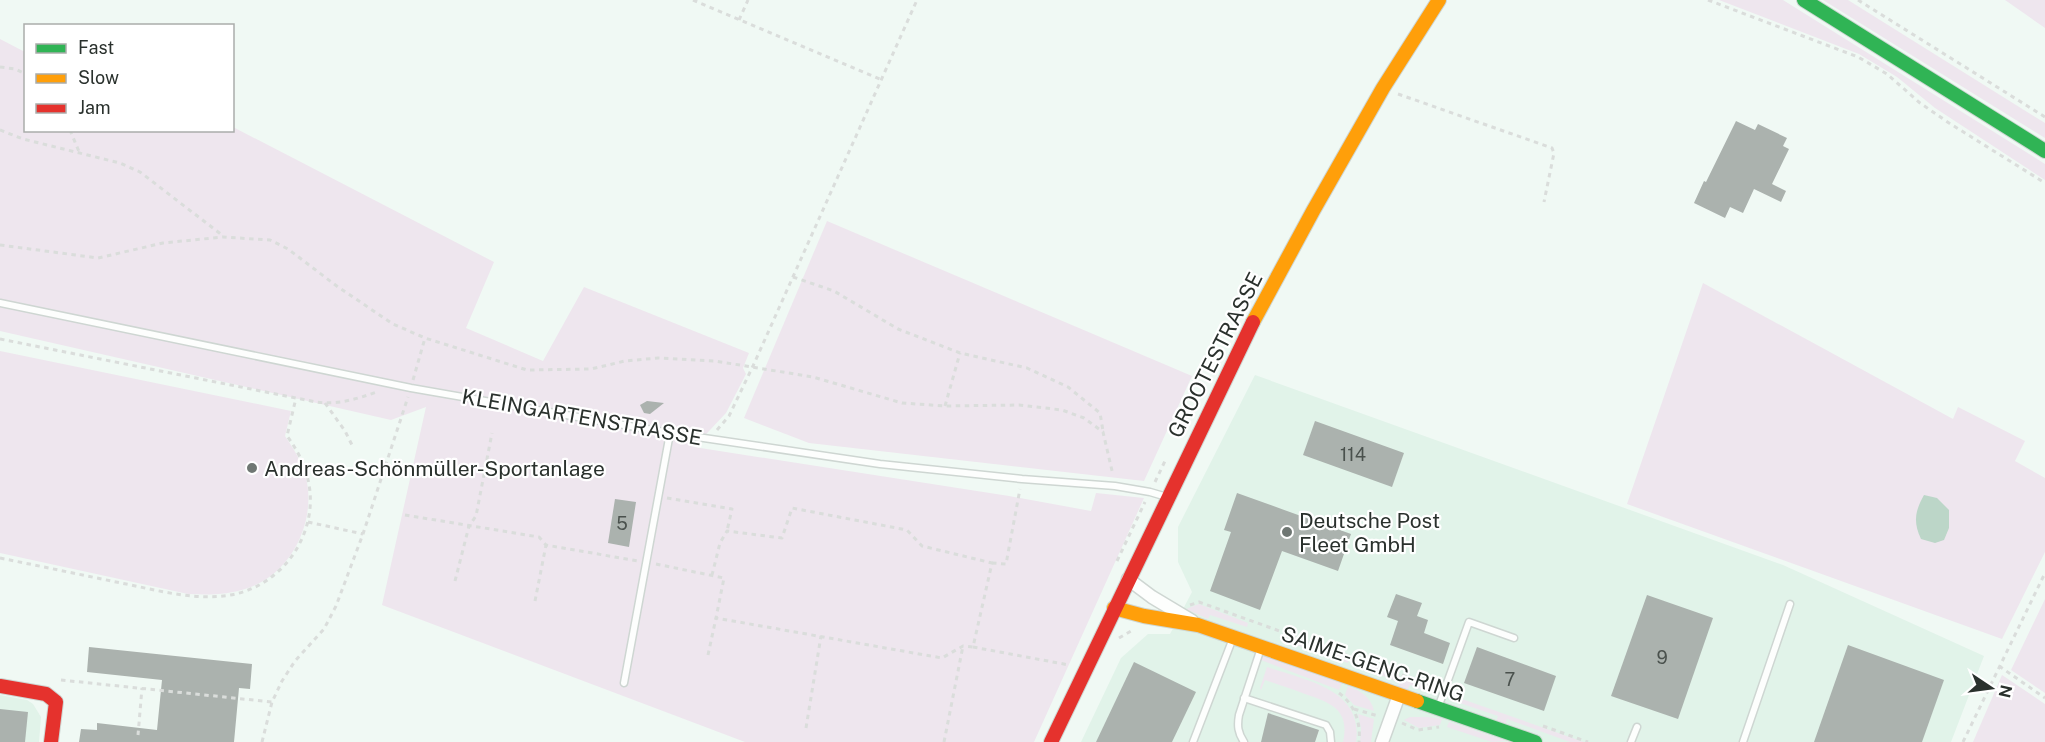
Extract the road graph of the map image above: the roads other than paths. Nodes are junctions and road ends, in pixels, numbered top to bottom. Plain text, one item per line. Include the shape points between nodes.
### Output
1 (1439, 0) edge
2 (1804, 0) edge
3 (2045, 151) edge
4 (0, 303) edge
5 (670, 433) junction
6 (1168, 497) junction
7 (1128, 579) junction
8 (1790, 604) dead end
9 (1114, 608) junction
10 (1198, 625) junction
11 (1233, 638) junction
12 (1514, 638) dead end
13 (1261, 648) junction
14 (624, 683) dead end
15 (0, 686) edge
16 (1399, 695) junction
17 (1245, 698) junction
18 (1437, 708) junction
19 (1636, 727) dead end
20 (51, 742) edge
21 (1051, 742) edge
22 (1193, 742) edge
23 (1244, 742) edge
24 (1330, 742) edge
25 (1382, 742) edge
26 (1535, 742) edge
27 (1631, 742) edge
28 (1743, 742) edge

1 - 6 main road, GROOTESTRASSE via 1312,211 1244,339
2 - 3 main road
4 - 5 lane, KLEINGARTENSTRASSE via 411,388
5 - 6 lane, KLEINGARTENSTRASSE via 880,464 1115,486
5 - 14 lane
6 - 7 main road, GROOTESTRASSE
7 - 9 main road, GROOTESTRASSE
7 - 10 street, SAIME-GENC-RING
8 - 28 lane
9 - 10 main road, SAIME-GENC-RING
9 - 21 main road, GROOTESTRASSE
10 - 11 main road, SAIME-GENC-RING
11 - 13 main road, SAIME-GENC-RING
11 - 22 lane
12 - 18 lane via 1469,622
13 - 16 main road, SAIME-GENC-RING
13 - 17 lane
15 - 20 main road via 46,694 56,702
16 - 18 main road, SAIME-GENC-RING
16 - 25 street
17 - 23 lane via 1237,725
17 - 24 lane via 1326,725
18 - 26 main road, SAIME-GENC-RING
19 - 27 lane

